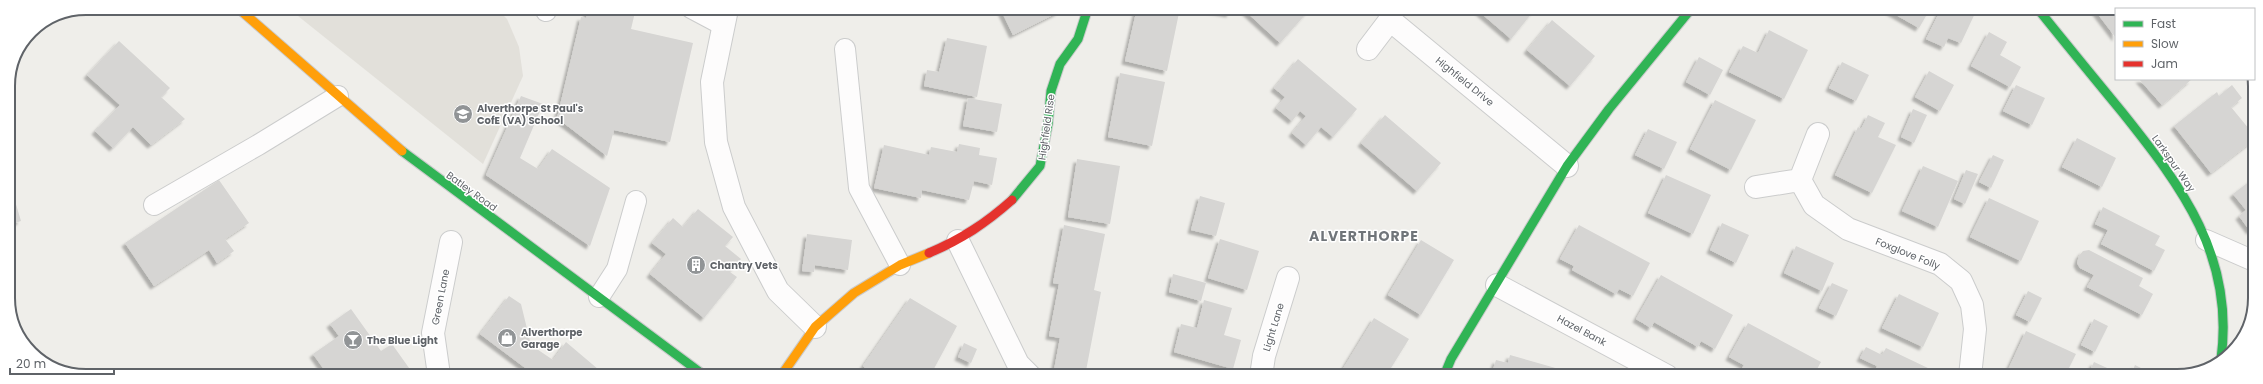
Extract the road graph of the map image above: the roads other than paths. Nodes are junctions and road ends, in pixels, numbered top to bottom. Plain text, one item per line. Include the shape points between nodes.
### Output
1 (249, 15) edge
2 (710, 15) edge
3 (1086, 15) edge
4 (1686, 15) edge
5 (2043, 15) edge
6 (724, 20) joint
7 (846, 49) dead end
8 (1368, 49) dead end
9 (338, 96) junction
10 (1818, 134) dead end
11 (1567, 166) junction
12 (1800, 180) junction
13 (1756, 187) dead end
14 (636, 201) dead end
15 (154, 204) dead end
16 (2206, 240) junction
17 (958, 241) junction
18 (451, 242) dead end
19 (2248, 258) edge
20 (900, 265) junction
21 (1288, 278) dead end
22 (1497, 284) junction
23 (599, 297) junction
24 (814, 327) junction
25 (2222, 352) edge
26 (436, 369) edge
27 (696, 369) edge
28 (786, 369) edge
29 (1023, 369) edge
30 (1262, 369) edge
31 (1447, 369) edge
32 (1654, 369) edge
33 (1971, 369) edge

1 - 9 street, Batley Road
2 - 6 lane
3 - 17 street, Highfield Rise via 1078,39 1060,64 1051,91 1040,166 1019,194 993,217
4 - 11 street via 1608,109
5 - 16 street, Larkspur Way via 2160,159 2191,207
6 - 24 street via 712,82 716,142 734,207 778,291
7 - 20 lane via 859,188
8 - 11 street, Highfield Drive via 1390,20
9 - 15 lane
9 - 23 street, Batley Road via 437,178
10 - 12 street
11 - 22 street
12 - 13 street
12 - 33 street, Foxglove Folly via 1814,205 1848,229 1940,264 1961,281 1972,305 1975,329
14 - 23 lane via 617,270
16 - 19 lane
16 - 25 street, Larkspur Way via 2220,292 2225,340
17 - 20 street, Highfield Rise
17 - 29 street via 1018,364
18 - 26 street, Green Lane via 433,333
20 - 24 street, Highfield Rise via 854,293
21 - 30 street, Light Lane
22 - 31 street
22 - 32 street, Hazel Bank
23 - 27 street, Batley Road
24 - 28 street, Highfield Rise

